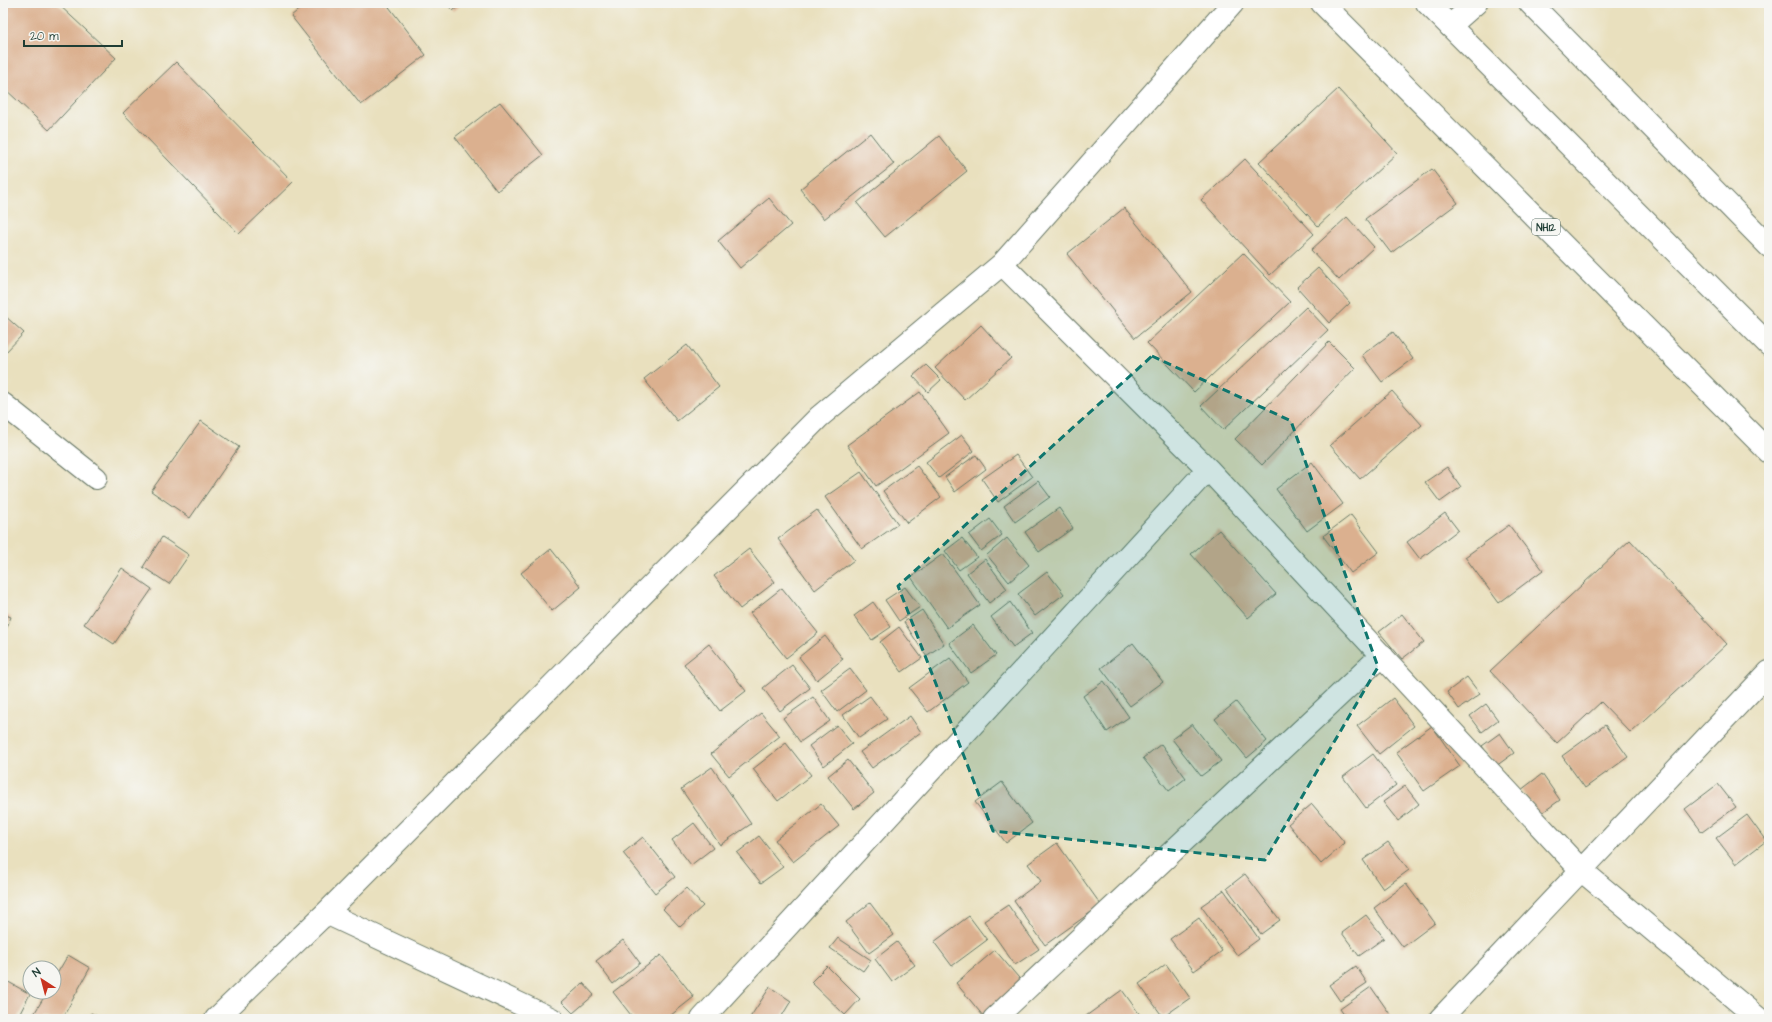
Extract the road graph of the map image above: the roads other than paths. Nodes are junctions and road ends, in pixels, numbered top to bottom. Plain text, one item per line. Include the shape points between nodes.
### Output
1 (1232, 3) edge
2 (1322, 3) edge
3 (1427, 3) edge
4 (1476, 3) edge
5 (1530, 3) edge
6 (1450, 26) junction
7 (1769, 246) edge
8 (1002, 264) junction
9 (1769, 345) edge
10 (3, 404) edge
11 (1769, 452) edge
12 (1208, 469) junction
13 (96, 478) dead end
14 (1382, 655) junction
15 (1769, 672) edge
16 (1580, 870) junction
17 (326, 913) junction
18 (216, 1019) edge
19 (552, 1019) edge
20 (702, 1019) edge
21 (994, 1019) edge
22 (1440, 1019) edge
23 (1759, 1019) edge

1 - 8 main road
2 - 11 main road, NH12
3 - 6 main road
4 - 6 main road
5 - 7 main road
6 - 9 main road
8 - 12 main road
8 - 17 main road via 819,417
10 - 13 main road
12 - 14 main road
12 - 20 main road
14 - 16 main road
14 - 21 main road
15 - 16 main road
16 - 22 main road
16 - 23 main road
17 - 18 main road
17 - 19 main road

